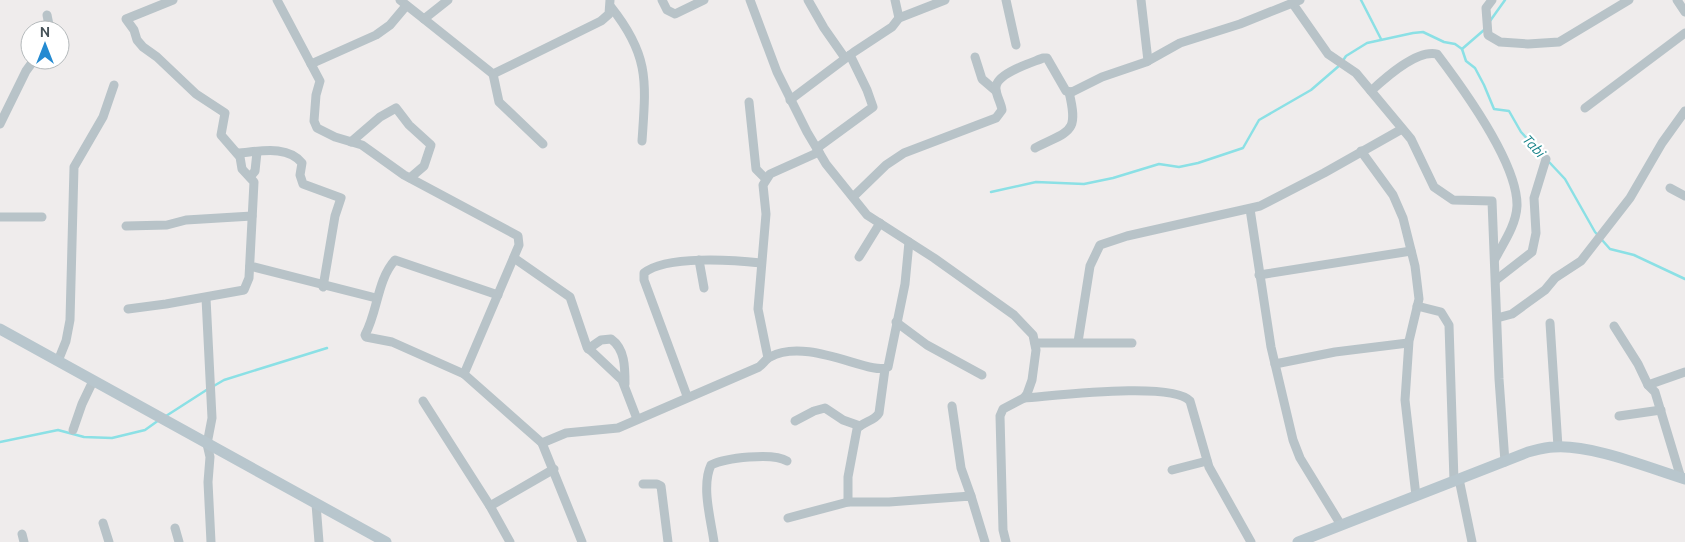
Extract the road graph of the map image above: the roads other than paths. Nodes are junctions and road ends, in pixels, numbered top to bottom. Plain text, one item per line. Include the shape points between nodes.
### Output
1 (172, 0) edge
2 (278, 0) edge
3 (448, 0) edge
4 (662, 0) edge
5 (704, 0) edge
6 (750, 0) edge
7 (808, 0) edge
8 (895, 0) edge
9 (945, 0) edge
10 (1006, 0) edge
11 (1141, 0) edge
12 (1492, 0) edge
13 (1629, 0) edge
14 (1677, 0) edge
15 (1297, 2) edge
16 (403, 3) edge
17 (611, 3) edge
18 (1685, 12) edge
19 (47, 15) dead end
20 (899, 18) junction
21 (424, 19) junction
22 (48, 20) edge
23 (1685, 33) edge
24 (1016, 45) dead end
25 (848, 56) junction
26 (975, 57) dead end
27 (1148, 61) junction
28 (311, 64) junction
29 (27, 70) edge
30 (492, 74) junction
31 (114, 85) dead end
32 (1371, 90) junction
33 (996, 91) junction
34 (1069, 92) junction
35 (790, 100) junction
36 (749, 102) dead end
37 (1585, 108) dead end
38 (1685, 111) edge
39 (0, 124) edge
40 (1402, 128) junction
41 (642, 141) dead end
42 (351, 142) junction
43 (543, 144) dead end
44 (1035, 148) dead end
45 (818, 150) junction
46 (1361, 151) junction
47 (257, 152) junction
48 (237, 153) junction
49 (1546, 159) dead end
50 (250, 177) junction
51 (410, 178) junction
52 (766, 179) junction
53 (1670, 188) dead end
54 (1685, 196) edge
55 (853, 197) junction
56 (1250, 209) junction
57 (252, 216) junction
58 (0, 217) edge
59 (42, 217) dead end
60 (880, 223) junction
61 (126, 226) dead end
62 (909, 242) junction
63 (1411, 251) junction
64 (859, 257) dead end
65 (514, 258) junction
66 (1495, 259) junction
67 (699, 260) junction
68 (762, 263) junction
69 (250, 266) junction
70 (1260, 275) junction
71 (1496, 280) junction
72 (323, 287) junction
73 (704, 288) dead end
74 (498, 295) junction
75 (206, 298) junction
76 (376, 298) junction
77 (1417, 306) junction
78 (128, 309) dead end
79 (1497, 318) junction
80 (896, 322) junction
81 (1550, 323) dead end
82 (1614, 326) dead end
83 (0, 330) edge
84 (1078, 342) junction
85 (1035, 343) junction
86 (1132, 343) dead end
87 (1408, 343) junction
88 (588, 349) junction
89 (768, 358) junction
90 (58, 361) junction
91 (1275, 364) junction
92 (885, 369) junction
93 (1685, 372) edge
94 (464, 374) junction
95 (982, 375) dead end
96 (93, 381) junction
97 (625, 384) junction
98 (1648, 385) junction
99 (687, 396) junction
100 (1024, 398) junction
101 (423, 401) dead end
102 (952, 406) dead end
103 (1661, 410) junction
104 (1619, 416) dead end
105 (637, 419) junction
106 (795, 421) dead end
107 (860, 426) junction
108 (73, 430) dead end
109 (207, 444) junction
110 (542, 444) junction
111 (1558, 447) junction
112 (787, 461) dead end
113 (1207, 461) junction
114 (1505, 462) junction
115 (554, 469) junction
116 (1172, 470) dead end
117 (1683, 478) edge
118 (1456, 480) junction
119 (643, 484) dead end
120 (971, 496) junction
121 (1416, 496) junction
122 (848, 502) junction
123 (316, 504) junction
124 (490, 506) junction
125 (788, 518) dead end
126 (103, 523) dead end
127 (1341, 525) junction
128 (175, 528) dead end
129 (109, 542) edge
130 (179, 542) edge
131 (211, 542) edge
132 (320, 542) edge
133 (386, 542) edge
134 (510, 542) edge
135 (582, 542) edge
136 (668, 542) edge
137 (714, 542) edge
138 (985, 542) edge
139 (1006, 542) edge
140 (1250, 542) edge
141 (1298, 542) edge
142 (1472, 542) edge

1 - 48 street via 126,19 143,47 157,56 196,94 222,110 226,115 221,135
2 - 28 street
3 - 21 street
4 - 5 street via 667,10 675,14
6 - 35 street
7 - 25 street via 824,28
8 - 20 street
9 - 20 street
10 - 24 street
11 - 27 street
12 - 13 street via 1486,8 1488,35 1500,42 1528,44 1559,42
14 - 18 street
15 - 27 street via 1180,43
15 - 32 street via 1328,54 1350,67
16 - 21 street
16 - 28 street via 390,25 376,35
17 - 30 street via 609,14 601,21
17 - 41 street via 638,48 645,73
19 - 22 street
20 - 25 street via 892,28
21 - 30 street
23 - 37 street
25 - 35 street
25 - 45 street via 873,107
26 - 33 street via 982,79
27 - 34 street
28 - 42 street via 320,81 316,95 317,128
29 - 39 street
30 - 43 street via 499,102
31 - 90 street via 103,116 74,167 70,320
32 - 40 street
32 - 66 street via 1395,69 1429,53 1437,54 1449,70 1497,147 1514,185 1517,205 1514,223
33 - 34 street via 1000,78 1043,58 1050,60
33 - 55 street via 1002,110 996,118 904,153 886,165
34 - 44 street via 1074,112 1068,131
35 - 45 street
36 - 52 street via 756,169
38 - 79 street via 1630,198 1581,261 1554,278 1545,290 1512,314
40 - 46 street
40 - 66 street via 1411,139 1434,187 1442,195 1453,200 1492,201
42 - 51 street
42 - 51 street via 396,108 431,145 424,166
45 - 52 street
45 - 55 street
46 - 56 street via 1271,201
46 - 63 street via 1393,195
47 - 48 street
47 - 50 street via 255,171
47 - 72 street via 274,150 292,154 302,162 300,176 303,184 341,198
48 - 50 street via 242,160 242,169
49 - 71 street via 1534,198 1536,233 1532,252
50 - 57 street via 254,182
51 - 65 street via 512,231 520,240
52 - 68 street via 763,185 766,214
53 - 54 street
55 - 60 street via 867,215
56 - 70 street
56 - 84 street via 1126,236 1100,245 1090,266
57 - 61 street
57 - 69 street
58 - 59 street
60 - 62 street
60 - 64 street
62 - 80 street via 905,284
62 - 85 street via 1014,315 1028,329
63 - 70 street
63 - 77 street via 1419,293
65 - 74 street
65 - 88 street via 570,297
66 - 71 street
67 - 68 street
67 - 73 street
67 - 99 street via 647,270 644,276
68 - 89 street via 758,308
69 - 72 street
69 - 75 street via 244,290
70 - 91 street
71 - 79 street
72 - 76 street
74 - 76 street via 395,260 388,268 384,285
74 - 94 street
75 - 78 street
75 - 109 street via 212,418
76 - 94 street via 374,320 366,337 392,342
77 - 87 street
77 - 118 street via 1442,312 1449,326
79 - 114 street
80 - 92 street
80 - 95 street
81 - 111 street
82 - 98 street
83 - 90 main road
84 - 85 street
84 - 86 street
85 - 100 street via 1032,380
87 - 91 street
87 - 121 street via 1405,400
88 - 97 street
88 - 97 street via 610,338 617,343 624,363
89 - 92 street via 800,350 815,351
89 - 99 street via 759,367
90 - 96 main road
91 - 127 street via 1300,458
92 - 107 street via 879,413
93 - 98 street
94 - 110 street
96 - 108 street
96 - 109 main road
97 - 105 street
98 - 103 street via 1655,392
99 - 105 street
100 - 113 street via 1144,390 1180,393 1190,401
100 - 139 street via 1002,409 1000,416
101 - 124 street
102 - 120 street via 961,468
103 - 104 street
103 - 117 street
105 - 110 street via 606,431 566,433
106 - 107 street via 824,408
107 - 122 street via 848,477
109 - 123 main road
109 - 131 street
110 - 115 street
111 - 114 main road via 1528,452
111 - 117 main road via 1601,454
112 - 137 street via 771,456 711,465 708,497
113 - 116 street
113 - 140 street
114 - 118 main road
115 - 124 street
115 - 135 street
118 - 121 main road
118 - 142 street
119 - 136 street via 661,486
120 - 122 street
120 - 138 street
121 - 127 main road
122 - 125 street
123 - 132 street
123 - 133 main road
124 - 134 street
126 - 129 street
127 - 141 main road
128 - 130 street

